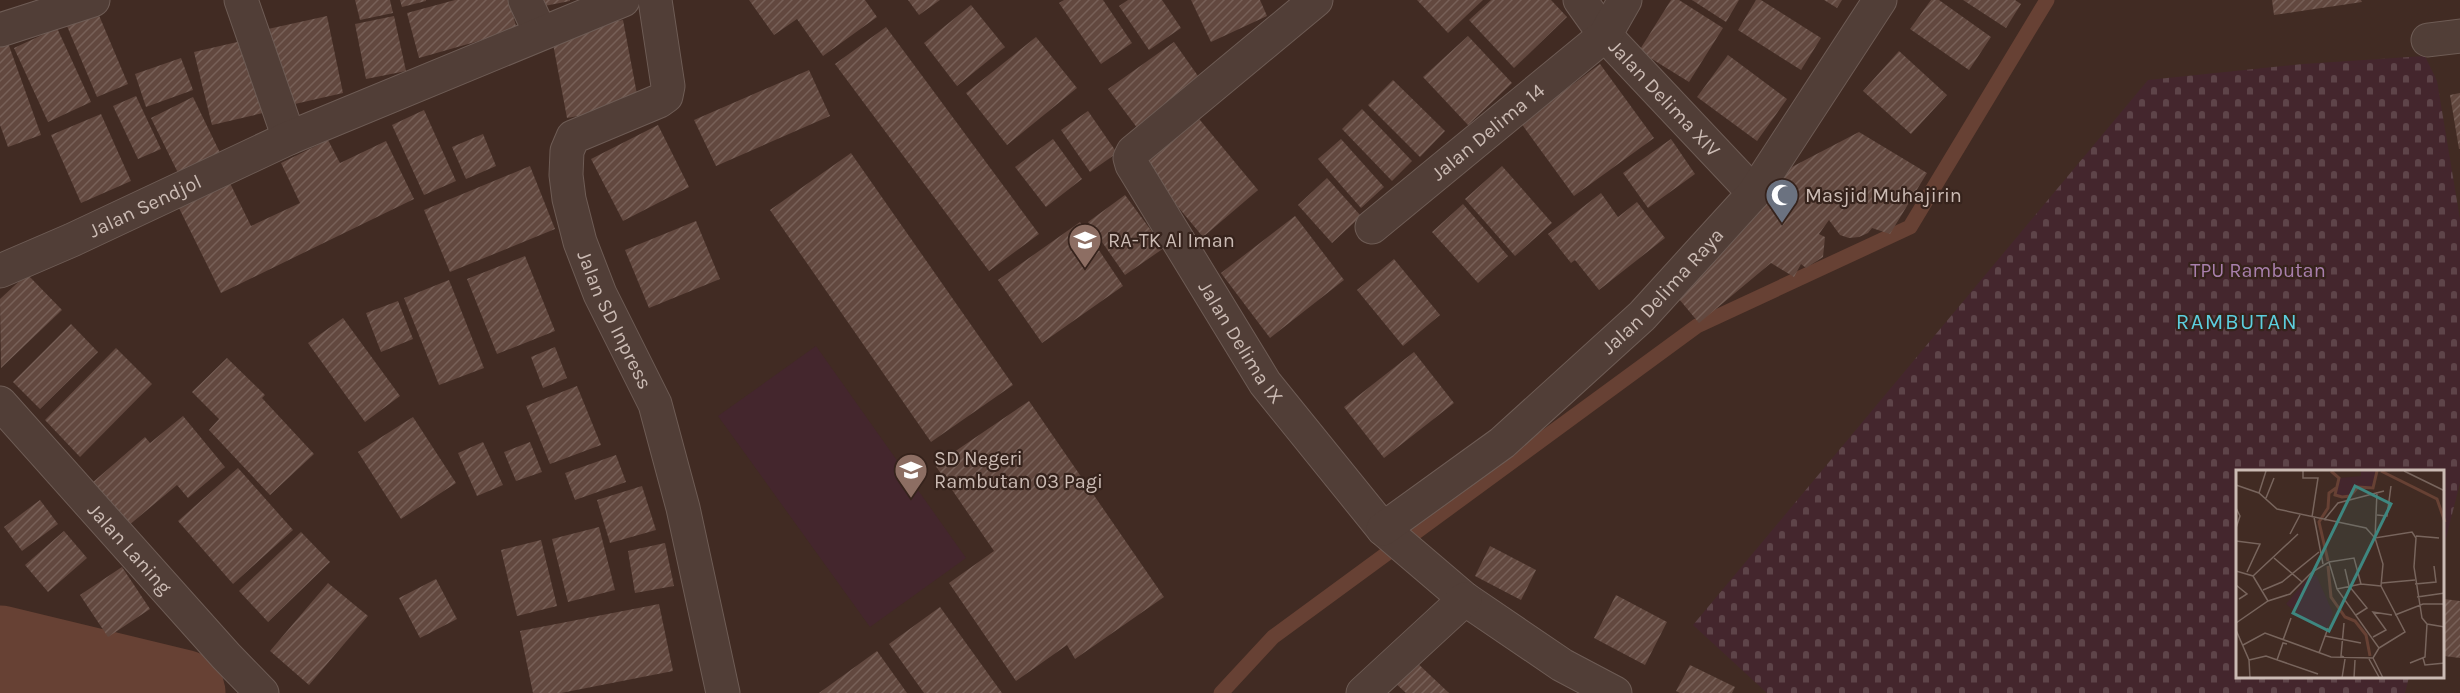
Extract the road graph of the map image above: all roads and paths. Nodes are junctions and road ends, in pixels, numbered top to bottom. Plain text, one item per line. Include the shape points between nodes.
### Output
1 (93, 0) edge
2 (241, 0) edge
3 (525, 0) edge
4 (623, 0) edge
5 (655, 0) edge
6 (1316, 0) edge
7 (1580, 0) edge
8 (1625, 0) edge
9 (1880, 0) edge
10 (0, 30) edge
11 (540, 32) junction
12 (1605, 35) junction
13 (289, 138) junction
14 (1754, 193) junction
15 (1372, 227) dead end
16 (0, 271) edge
17 (0, 403) edge
18 (1387, 531) junction
19 (1465, 599) junction
20 (262, 693) edge
21 (723, 693) edge
22 (1363, 693) edge
23 (1615, 693) edge

1 - 10 street
2 - 13 street
3 - 11 street
4 - 11 street, Jalan Sendjol
5 - 21 street, Jalan SD Inpress via 668,86 666,96 573,137 567,151 566,175 580,243 600,294 655,404 683,508
6 - 18 street, Jalan Delima IX via 1130,158 1265,383
7 - 12 street, Jalan Delima XIV
8 - 12 street
9 - 14 street, Jalan Delima Raya
11 - 13 street, Jalan Sendjol via 527,41
12 - 14 street, Jalan Delima XIV
12 - 15 street, Jalan Delima 14
13 - 16 street, Jalan Sendjol
14 - 18 street, Jalan Delima Raya via 1642,316 1502,443
17 - 20 street, Jalan Laning
18 - 19 street
19 - 22 street
19 - 23 street via 1562,665

